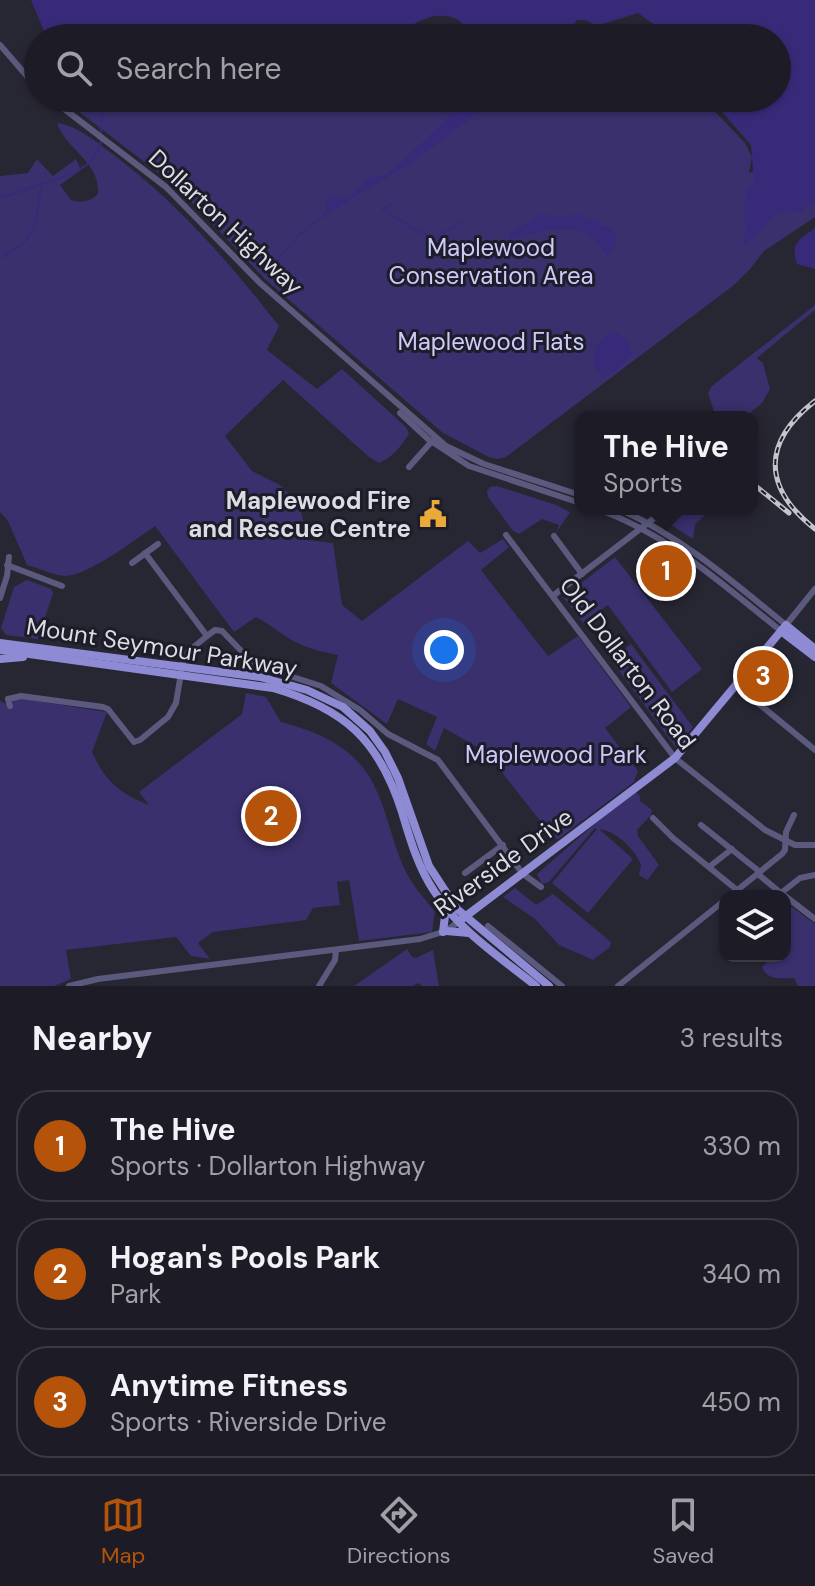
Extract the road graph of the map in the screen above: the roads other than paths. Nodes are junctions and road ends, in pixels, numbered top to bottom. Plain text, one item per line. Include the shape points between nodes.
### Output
1 (0, 45) edge
2 (24, 73) edge
3 (68, 112) edge
4 (433, 440) junction
5 (409, 467) dead end
6 (574, 493) edge
7 (574, 501) edge
8 (613, 515) edge
9 (628, 515) edge
10 (659, 515) edge
11 (663, 515) edge
12 (621, 518) junction
13 (645, 526) junction
14 (666, 533) junction
15 (506, 535) dead end
16 (554, 536) dead end
17 (627, 539) junction
18 (158, 544) dead end
19 (145, 553) junction
20 (8, 561) junction
21 (132, 563) dead end
22 (0, 572) edge
23 (582, 574) junction
24 (62, 586) dead end
25 (815, 589) edge
26 (554, 595) junction
27 (0, 598) edge
28 (783, 628) junction
29 (207, 636) junction
30 (1, 644) edge
31 (815, 649) edge
32 (38, 655) junction
33 (815, 657) edge
34 (0, 659) edge
35 (180, 670) junction
36 (736, 685) junction
37 (10, 706) dead end
38 (815, 750) edge
39 (675, 758) junction
40 (794, 815) dead end
41 (653, 818) dead end
42 (701, 825) dead end
43 (785, 841) junction
44 (503, 845) junction
45 (815, 845) edge
46 (732, 849) junction
47 (709, 867) junction
48 (465, 873) dead end
49 (759, 873) junction
50 (523, 874) junction
51 (815, 875) edge
52 (541, 887) dead end
53 (737, 890) joint
54 (778, 890) edge
55 (788, 890) edge
56 (791, 901) edge
57 (719, 905) edge
58 (480, 907) junction
59 (446, 908) junction
60 (457, 909) junction
61 (815, 919) edge
62 (462, 920) junction
63 (484, 928) junction
64 (445, 931) junction
65 (469, 933) junction
66 (336, 950) junction
67 (69, 986) edge
68 (319, 986) edge
69 (536, 986) edge
70 (549, 986) edge
71 (562, 986) edge
72 (618, 986) edge

1 - 2 street
3 - 4 street, Dollarton Highway via 166,187 260,283
4 - 5 street
4 - 6 street, Dollarton Highway
4 - 7 street, Dollarton Highway via 469,466
8 - 12 street
9 - 13 street
10 - 13 street
11 - 14 street
12 - 13 street
12 - 17 street via 629,524
13 - 14 street
13 - 17 street
13 - 28 street
14 - 28 street via 703,557
15 - 26 street, Old Dollarton Road
16 - 23 street
17 - 23 street
18 - 19 street
19 - 21 street
19 - 29 street
20 - 22 street
20 - 24 street
20 - 27 street
23 - 26 street
25 - 28 street, Riverside Drive
26 - 39 street, Old Dollarton Road
28 - 31 main road
28 - 33 main road
28 - 36 main road, Riverside Drive
29 - 35 street via 184,655
29 - 44 street via 222,631 255,665 321,686 388,734 438,760
30 - 32 main road, Mount Seymour Parkway
30 - 35 main road, Mount Seymour Parkway
32 - 34 main road
32 - 35 main road, Mount Seymour Parkway
35 - 37 street via 176,703 168,717 134,742 103,707 21,696 8,699
35 - 59 main road, Mount Seymour Parkway via 286,692 346,720 380,759 425,876
35 - 60 main road, Mount Seymour Parkway via 284,682 329,699 353,715 391,763 429,866
36 - 38 street
36 - 39 main road, Riverside Drive
39 - 43 street, Old Dollarton Road
39 - 50 main road, Riverside Drive
40 - 43 street
41 - 47 street
42 - 46 street
43 - 45 street, Old Dollarton Road
43 - 49 street via 782,854
44 - 48 street
44 - 50 street
46 - 47 street
46 - 49 street
47 - 53 street
49 - 53 street
49 - 54 street
50 - 52 street
50 - 58 main road, Riverside Drive
51 - 55 street via 800,878
56 - 61 street
57 - 72 street
58 - 60 main road
58 - 62 main road, Riverside Drive
58 - 63 main road
59 - 62 main road, Mount Seymour Parkway
59 - 64 main road
60 - 62 main road, Mount Seymour Parkway
62 - 63 main road, Mount Seymour Parkway
62 - 64 street, Riverside Drive
62 - 65 main road, Mount Seymour Parkway
63 - 70 main road, Mount Seymour Parkway
63 - 71 street
64 - 65 main road
64 - 66 street, Riverside Drive
65 - 69 main road, Mount Seymour Parkway
66 - 67 street, Riverside Drive
66 - 68 street

